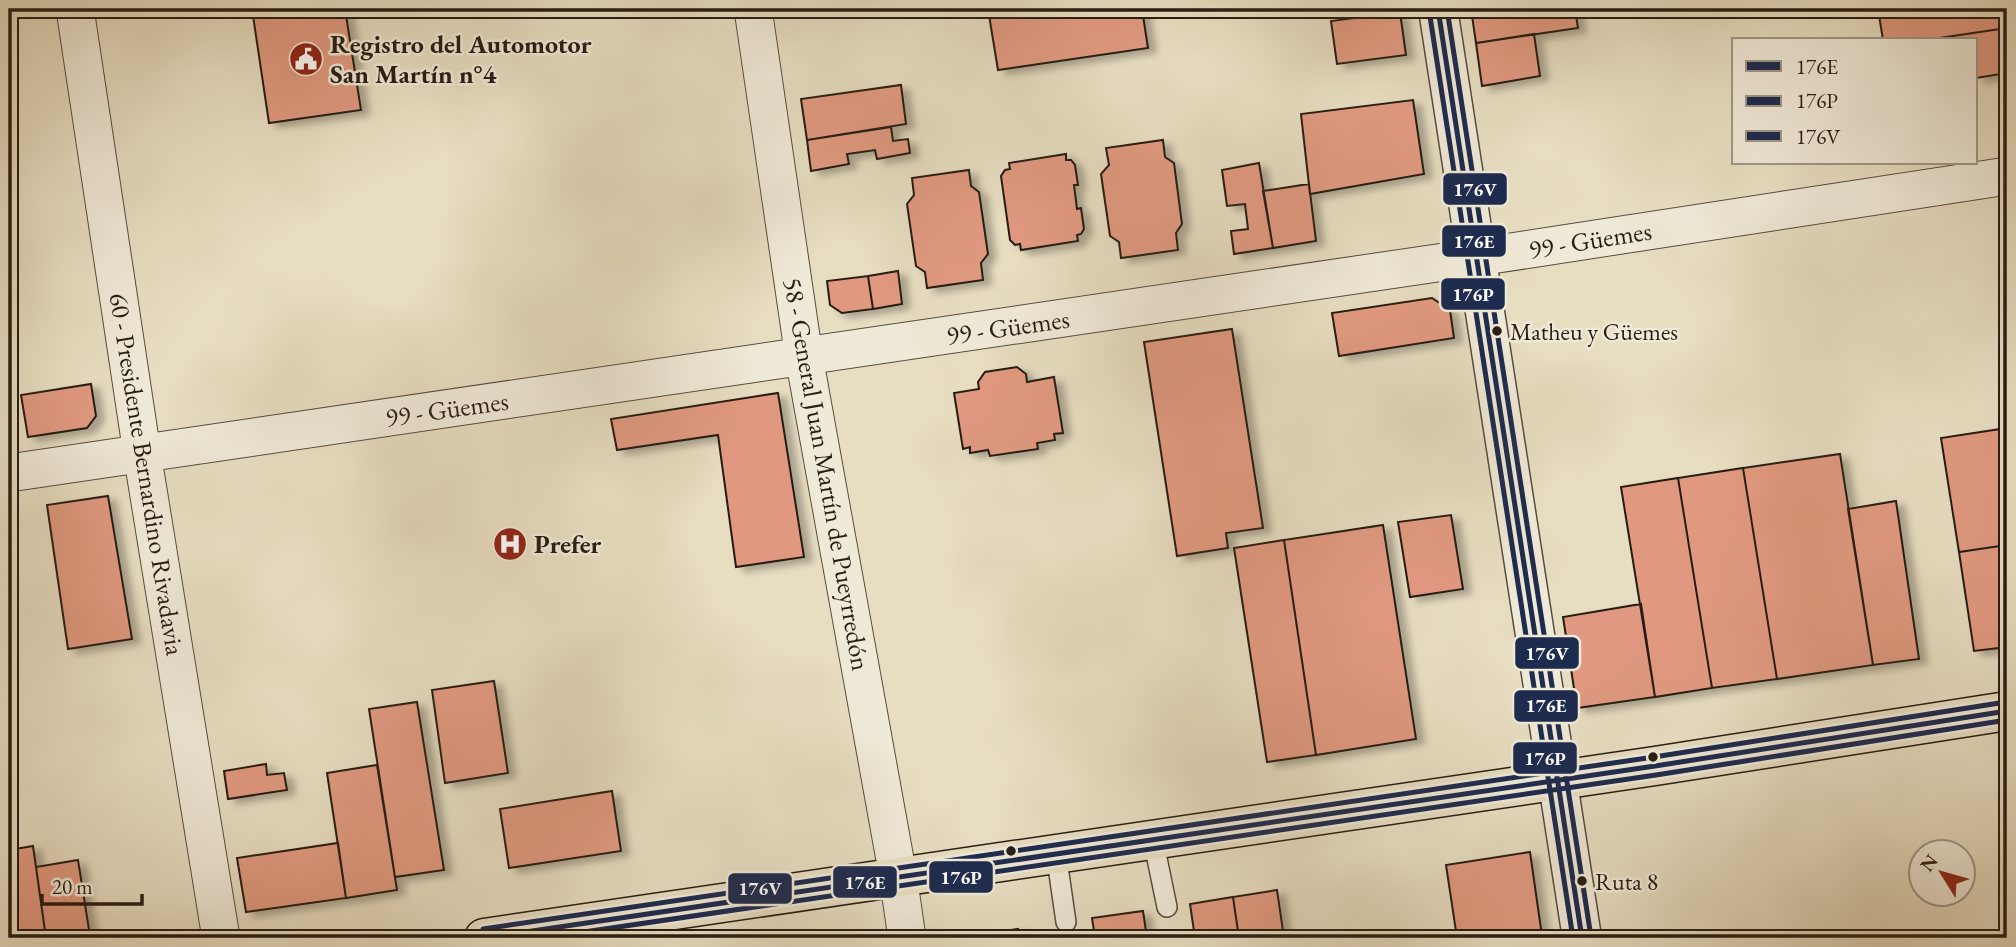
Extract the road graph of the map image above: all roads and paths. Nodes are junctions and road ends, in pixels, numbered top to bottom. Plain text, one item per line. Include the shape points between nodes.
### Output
1 (75, 9) edge
2 (753, 9) edge
3 (1438, 9) edge
4 (2007, 176) edge
5 (1478, 257) junction
6 (804, 357) junction
7 (142, 453) junction
8 (9, 473) edge
9 (2007, 711) edge
10 (1556, 780) junction
11 (1153, 839) junction
12 (1056, 853) junction
13 (898, 876) junction
14 (1167, 907) dead end
15 (1066, 922) dead end
16 (221, 938) edge
17 (484, 938) edge
18 (908, 938) edge
19 (1582, 938) edge

1 - 7 street, 60 - Presidente Bernardino Rivadavia
2 - 6 street, 58 - General Juan Martín de Pueyrredón
3 - 5 street
4 - 5 street, 99 - Güemes
5 - 6 street, 99 - Güemes
5 - 10 street
6 - 7 street, 99 - Güemes
6 - 13 street, 58 - General Juan Martín de Pueyrredón
7 - 8 street, 99 - Güemes
7 - 16 street, 60 - Presidente Bernardino Rivadavia
9 - 10 main road
10 - 11 main road
10 - 19 street
11 - 12 main road
11 - 14 lane
12 - 13 main road
12 - 15 lane
13 - 17 main road
13 - 18 street, 58 - General Juan Martín de Pueyrredón

